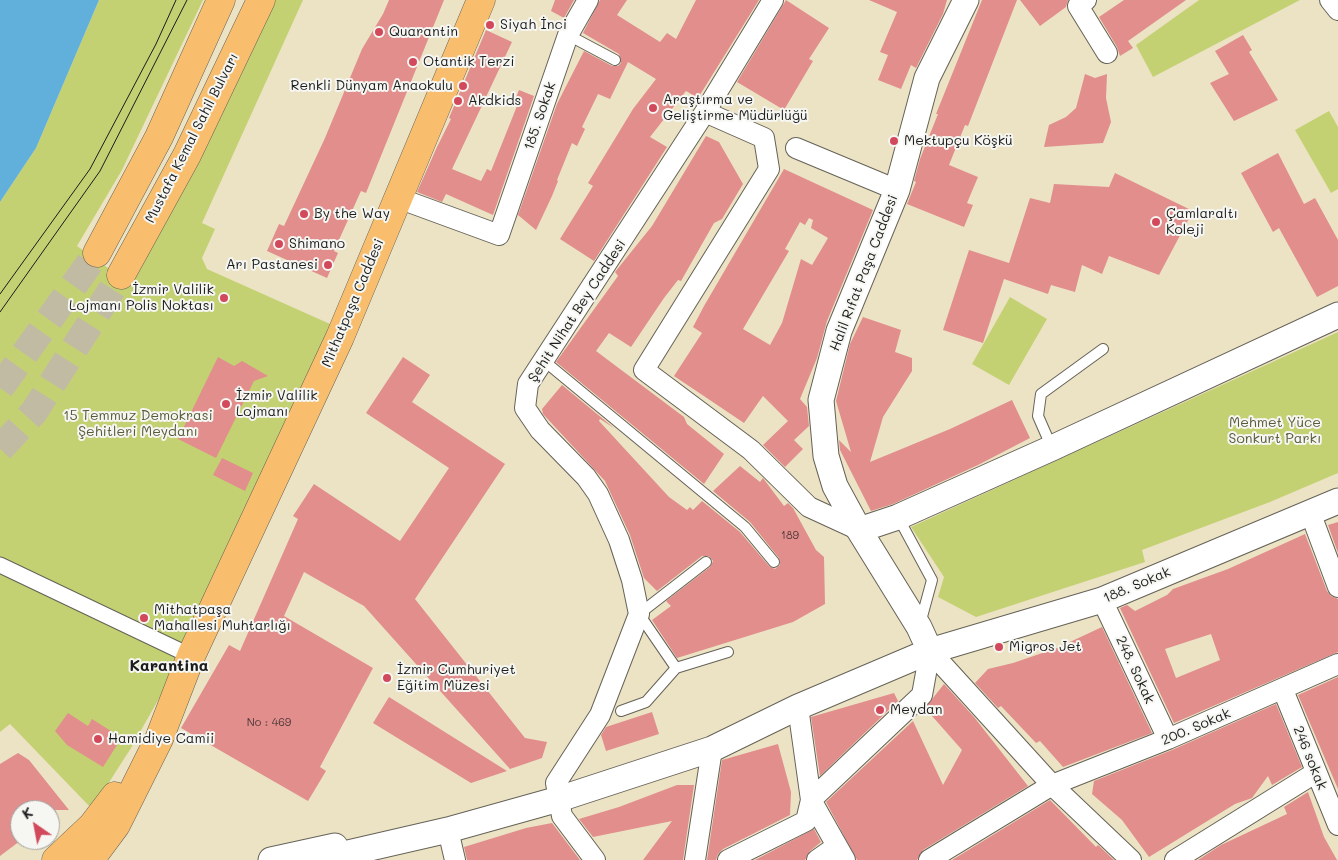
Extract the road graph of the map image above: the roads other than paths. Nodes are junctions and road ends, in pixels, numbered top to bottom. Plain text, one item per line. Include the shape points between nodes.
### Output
1 (221, 0) edge
2 (261, 0) edge
3 (480, 0) edge
4 (588, 0) edge
5 (773, 0) edge
6 (966, 0) edge
7 (1086, 0) edge
8 (1330, 0) edge
9 (1338, 10) edge
10 (568, 35) junction
11 (1107, 53) dead end
12 (615, 60) dead end
13 (706, 112) junction
14 (796, 148) dead end
15 (897, 190) junction
16 (398, 198) junction
17 (97, 253) tunnel mouth
18 (121, 275) tunnel mouth
19 (1338, 315) edge
20 (1103, 349) dead end
21 (543, 360) junction
22 (1052, 448) junction
23 (1338, 501) edge
24 (1310, 512) junction
25 (898, 516) junction
26 (859, 530) junction
27 (706, 562) dead end
28 (774, 562) dead end
29 (0, 565) edge
30 (1338, 587) edge
31 (1102, 600) junction
32 (638, 614) junction
33 (919, 627) junction
34 (930, 651) junction
35 (728, 652) dead end
36 (191, 656) junction
37 (1338, 664) edge
38 (676, 668) junction
39 (1283, 690) junction
40 (798, 707) junction
41 (621, 711) dead end
42 (1168, 739) junction
43 (712, 749) junction
44 (1315, 773) junction
45 (1052, 785) junction
46 (558, 792) junction
47 (811, 800) junction
48 (1338, 824) edge
49 (448, 830) junction
50 (841, 853) edge
51 (56, 860) edge
52 (90, 860) edge
53 (271, 860) edge
54 (318, 860) edge
55 (455, 860) edge
56 (595, 860) edge
57 (696, 860) edge
58 (728, 860) edge
59 (817, 860) edge
60 (929, 860) edge
61 (1130, 860) edge
62 (1175, 860) edge

1 - 17 main road via 159,137
2 - 18 main road, Mustafa Kemal Sahil Bulvarı via 187,155
3 - 16 main road, Mithatpaşa Caddesi
4 - 10 street, 185. Sokak
5 - 13 street, Şehit Nihat Bey Caddesi
6 - 15 street, Halil Rıfat Paşa Caddesi via 927,78
7 - 11 street via 1078,6
8 - 9 street
10 - 12 lane
10 - 16 street, 185. Sokak via 499,235
13 - 21 street, Şehit Nihat Bey Caddesi
13 - 26 street via 764,138 769,169 644,370 751,450 809,507
14 - 15 street
15 - 26 street, Halil Rıfat Paşa Caddesi via 839,331 820,400 826,456 835,486
16 - 36 main road, Mithatpaşa Caddesi via 340,337
19 - 22 street
20 - 22 lane via 1041,394 1038,416
21 - 28 lane via 745,527
21 - 32 street, Şehit Nihat Bey Caddesi via 528,384 525,408 540,430 593,485 619,540 632,580
22 - 25 street
23 - 24 street, 188. Sokak
24 - 30 street
24 - 31 street, 188. Sokak
25 - 26 street
25 - 33 lane via 932,580
26 - 33 street, Halil Rıfat Paşa Caddesi
27 - 32 lane
29 - 36 street
31 - 34 street, 188. Sokak
31 - 42 street, 248. Sokak
32 - 38 lane
32 - 46 street via 600,715
33 - 34 street, Halil Rıfat Paşa Caddesi
34 - 40 street, 188. Sokak
34 - 45 street
34 - 47 street via 922,695
35 - 38 lane
36 - 51 main road, Mithatpaşa Caddesi via 110,804
36 - 52 main road, Mithatpaşa Caddesi via 158,739 116,825
37 - 39 street, 200. Sokak
38 - 41 lane via 646,702
39 - 42 street, 200. Sokak
39 - 44 street, 246 sokak
40 - 43 street, 188. Sokak
40 - 47 street
42 - 45 street, 200. Sokak
43 - 46 street, 188. Sokak
43 - 57 street
44 - 48 street, 246 sokak
44 - 62 street
45 - 60 street, 200. Sokak
45 - 61 street
46 - 49 street
46 - 53 street
46 - 56 street via 562,816
47 - 50 street
47 - 58 street via 806,821
49 - 54 street
49 - 55 street
50 - 59 street

